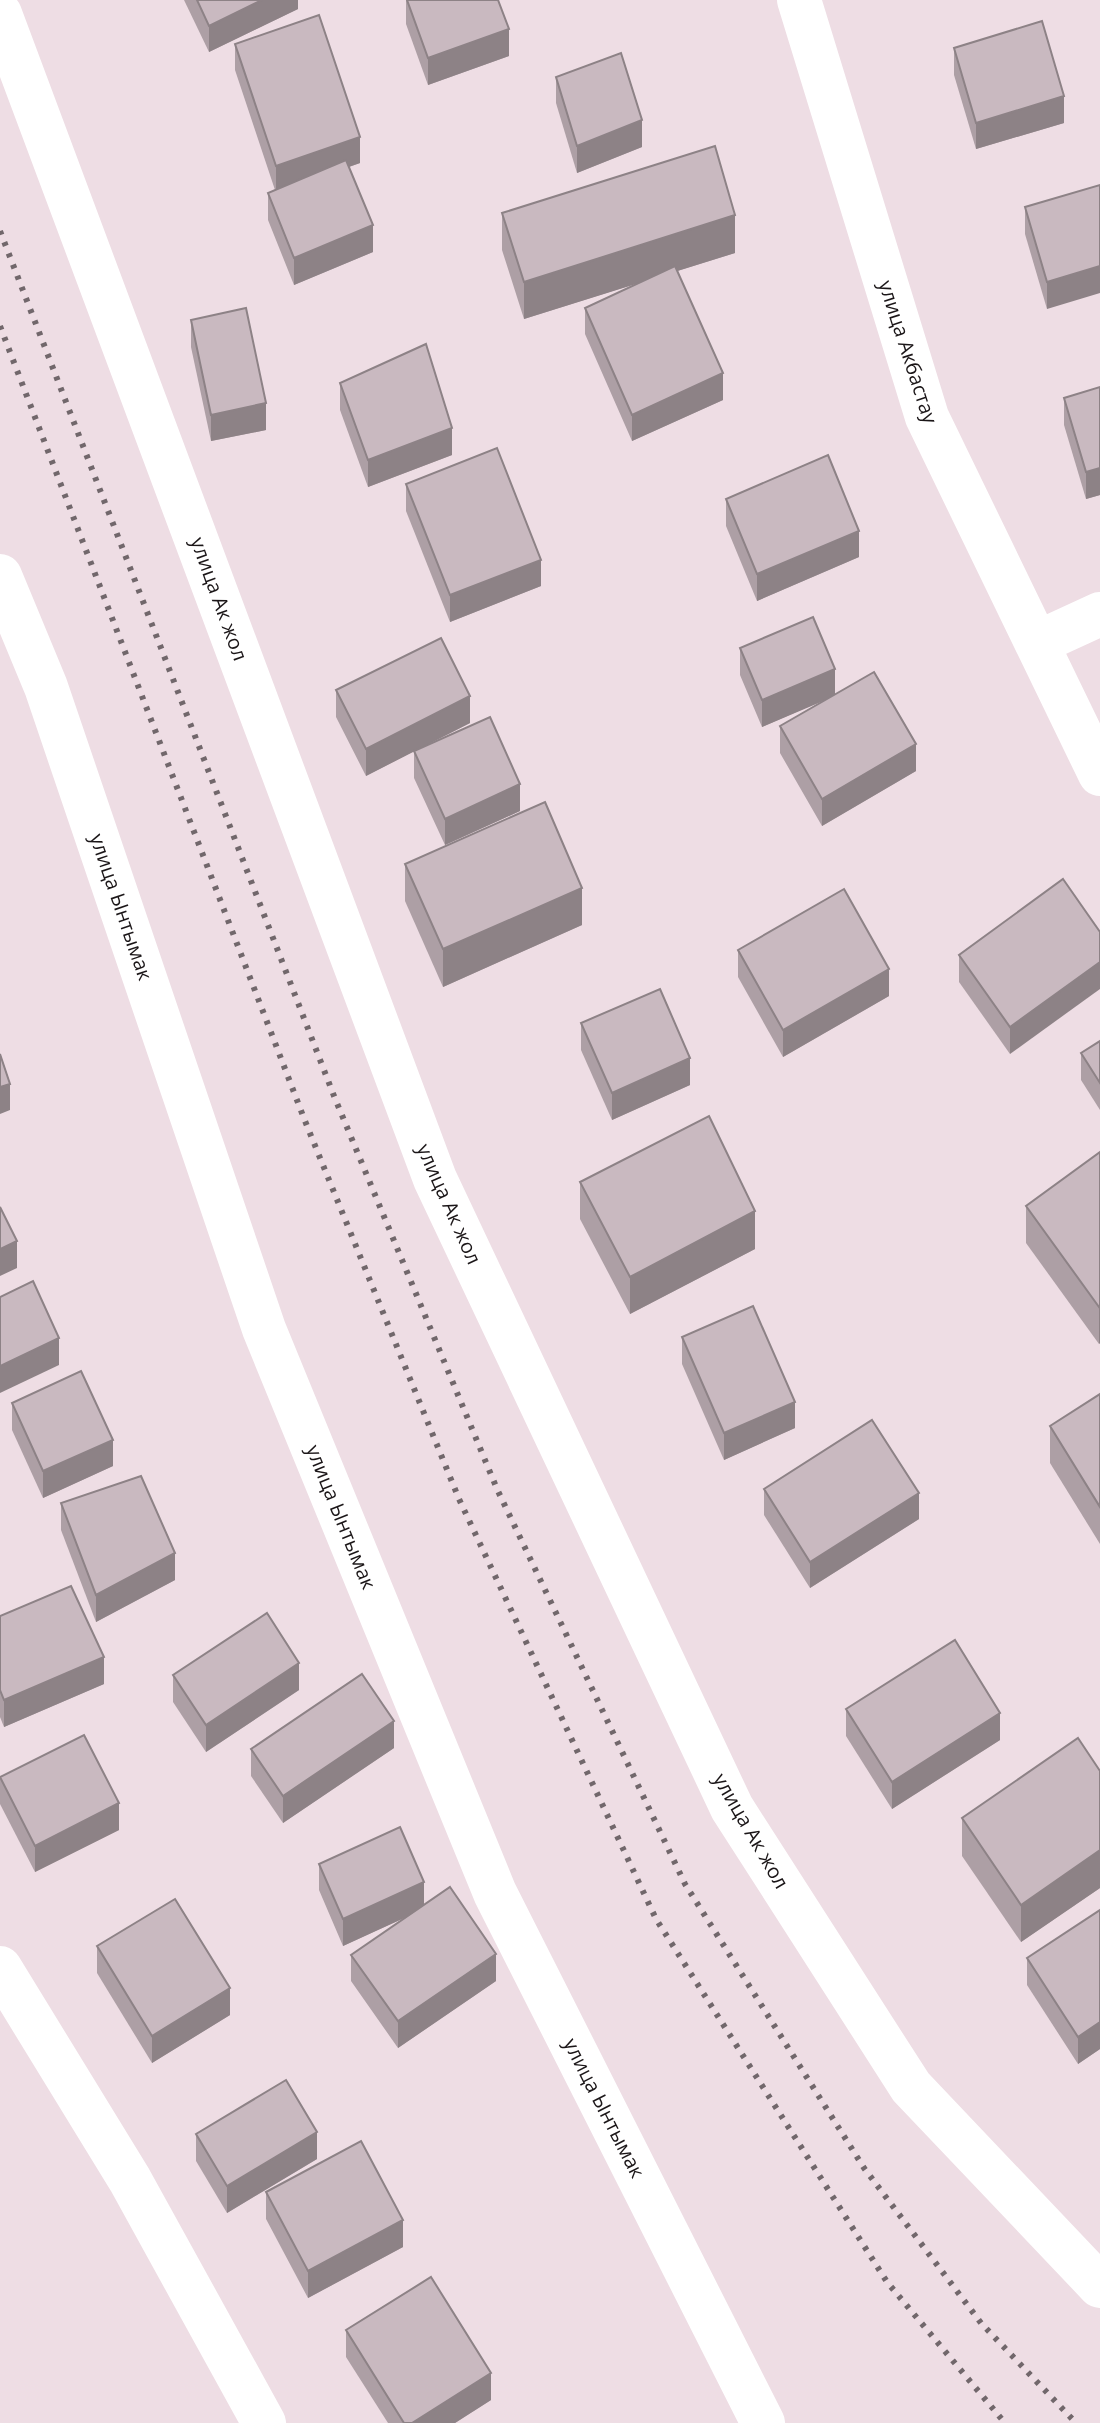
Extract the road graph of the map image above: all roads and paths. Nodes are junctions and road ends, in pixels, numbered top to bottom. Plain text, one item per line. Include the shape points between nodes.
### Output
1 (22, 0) edge
2 (799, 0) edge
3 (0, 11) edge
4 (0, 576) edge
5 (1100, 614) edge
6 (1037, 643) junction
7 (1100, 774) edge
8 (0, 1968) edge
9 (1100, 2286) edge
10 (264, 2423) edge
11 (763, 2423) edge

1 - 3 street
2 - 6 street, улица Акбастау via 927,417
3 - 9 street, улица Ак жол via 435,1179 732,1808 911,2087
4 - 11 street, улица Ынтымак via 46,687 264,1329 489,1879
5 - 6 street
6 - 7 street, улица Акбастау
8 - 10 street via 130,2180

